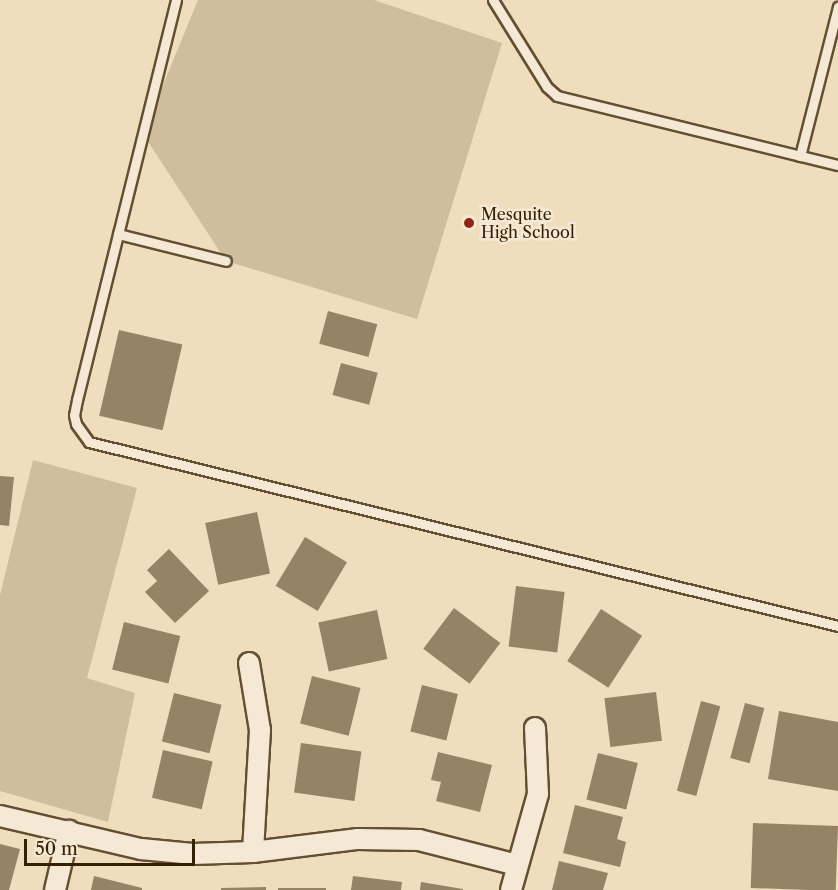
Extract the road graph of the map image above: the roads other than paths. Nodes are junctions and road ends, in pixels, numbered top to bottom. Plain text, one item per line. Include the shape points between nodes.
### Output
1 (176, 0) edge
2 (493, 0) edge
3 (838, 7) edge
4 (800, 156) junction
5 (838, 165) edge
6 (118, 234) junction
7 (226, 261) dead end
8 (838, 626) edge
9 (249, 663) dead end
10 (535, 728) dead end
11 (0, 816) edge
12 (69, 831) junction
13 (253, 852) junction
14 (518, 865) junction
15 (55, 890) edge
16 (511, 890) edge

1 - 6 lane
2 - 4 lane via 557,96
3 - 4 lane
4 - 5 lane
6 - 7 lane
6 - 8 lane via 74,415 82,435 89,441
9 - 13 street via 261,730
10 - 14 street via 538,794
11 - 12 street
12 - 13 street via 141,849 193,854
12 - 15 street
13 - 14 street via 358,839 419,840
14 - 16 street

